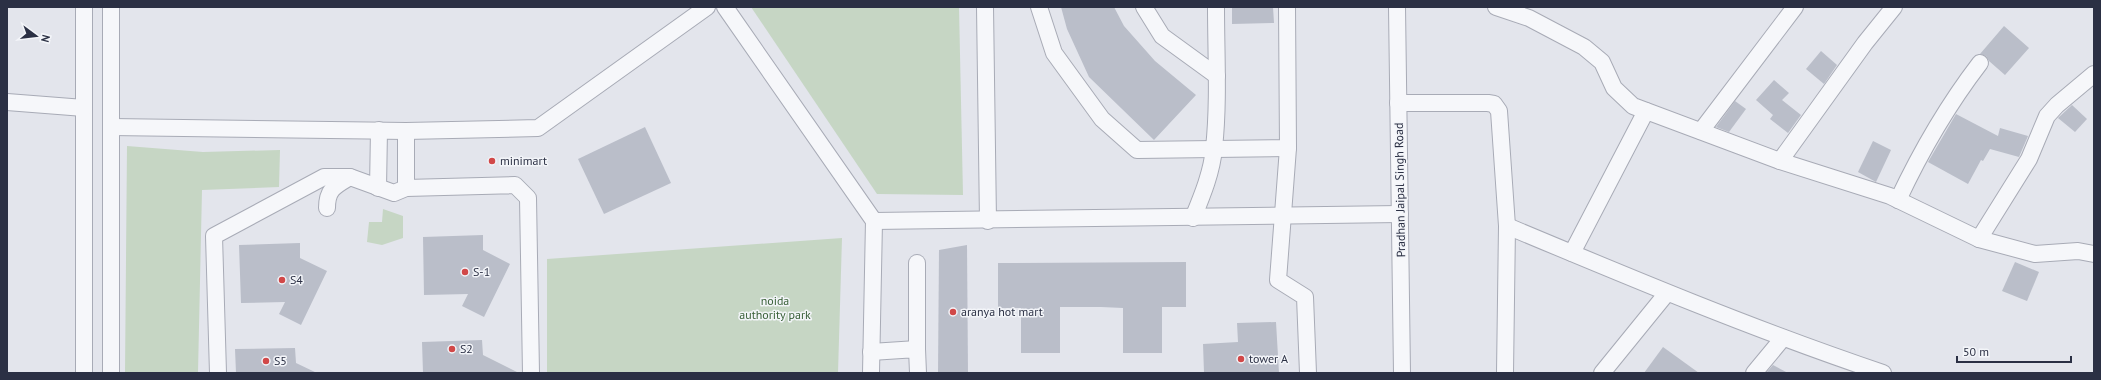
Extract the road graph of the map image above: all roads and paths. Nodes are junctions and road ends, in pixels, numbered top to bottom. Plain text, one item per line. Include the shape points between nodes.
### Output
1 (84, 7) edge
2 (111, 7) edge
3 (707, 7) edge
4 (725, 7) edge
5 (985, 7) edge
6 (1039, 7) edge
7 (1144, 7) edge
8 (1216, 7) edge
9 (1287, 7) edge
10 (1397, 7) edge
11 (1496, 7) edge
12 (1795, 7) edge
13 (1894, 7) edge
14 (1980, 63) dead end
15 (2094, 74) edge
16 (1217, 76) junction
17 (7, 102) edge
18 (1398, 103) junction
19 (84, 108) junction
20 (1646, 111) junction
21 (111, 127) junction
22 (379, 130) junction
23 (406, 130) junction
24 (1701, 131) junction
25 (1288, 148) junction
26 (1214, 149) junction
27 (1780, 161) junction
28 (350, 177) junction
29 (378, 188) junction
30 (406, 188) junction
31 (1898, 200) junction
32 (327, 208) dead end
33 (1400, 214) junction
34 (1281, 217) junction
35 (1193, 218) junction
36 (874, 221) junction
37 (988, 221) junction
38 (1507, 226) junction
39 (1979, 239) junction
40 (1572, 253) junction
41 (2094, 254) edge
42 (917, 263) dead end
43 (1667, 293) junction
44 (1783, 338) junction
45 (917, 349) junction
46 (871, 352) junction
47 (1862, 370) edge
48 (84, 373) edge
49 (111, 373) edge
50 (218, 373) edge
51 (531, 373) edge
52 (871, 373) edge
53 (918, 373) edge
54 (1308, 373) edge
55 (1402, 373) edge
56 (1505, 373) edge
57 (1602, 373) edge
58 (1754, 373) edge
59 (1883, 373) edge

1 - 19 street
2 - 21 street
3 - 23 street via 538,128
4 - 36 street
5 - 37 street
6 - 26 street via 1054,53 1102,119 1137,150
7 - 16 street via 1162,36
8 - 16 street
9 - 25 street
10 - 18 street, Pradhan Jaipal Singh Road
11 - 20 street via 1529,18 1584,47 1602,62 1614,88 1632,106
12 - 24 street
13 - 27 street
14 - 31 street via 1961,87 1928,140
15 - 39 street via 2047,116 2029,158
16 - 26 street
17 - 19 street
18 - 33 street, Pradhan Jaipal Singh Road
18 - 38 street via 1488,103 1497,107 1500,111
19 - 48 street
20 - 24 street
20 - 40 street
21 - 22 street
21 - 49 street
22 - 23 street
22 - 29 street
23 - 30 street
24 - 27 street
25 - 26 street
25 - 34 street
26 - 35 street via 1208,179
27 - 31 street
28 - 29 street
28 - 32 street via 334,186 327,197
28 - 50 street via 324,177 214,236
29 - 30 street via 394,193
30 - 51 street via 515,185 528,198
31 - 39 street
33 - 34 street
33 - 55 street, Pradhan Jaipal Singh Road
34 - 35 street
34 - 54 street via 1278,280 1305,297
35 - 37 street
36 - 37 street
36 - 46 street
38 - 40 street
38 - 56 street
39 - 41 street via 2035,254 2078,251
40 - 43 street
42 - 45 street
43 - 44 street
43 - 57 street
44 - 47 street
44 - 58 street
45 - 46 street
45 - 53 street
46 - 52 street
47 - 59 street

